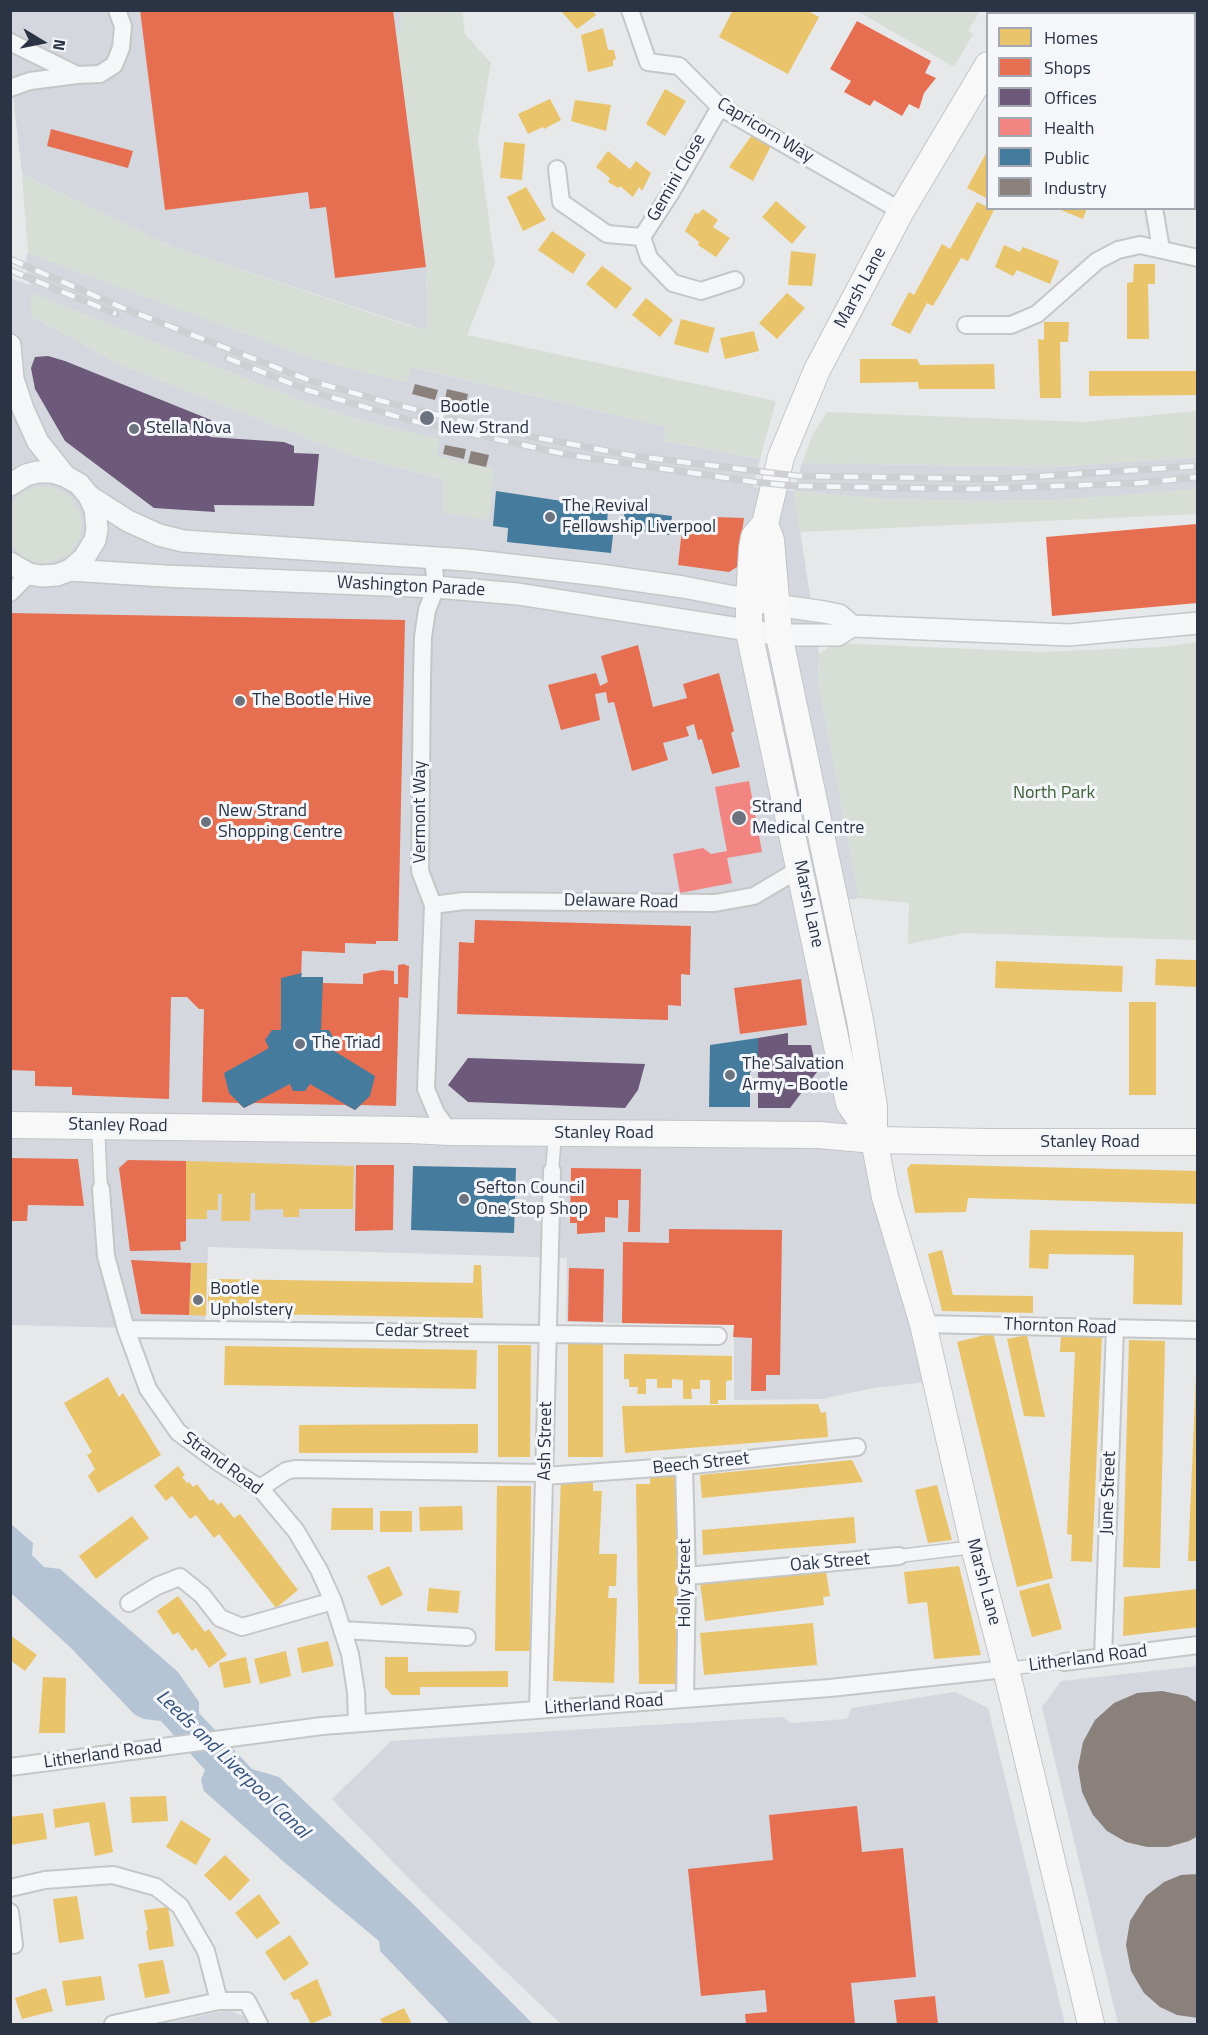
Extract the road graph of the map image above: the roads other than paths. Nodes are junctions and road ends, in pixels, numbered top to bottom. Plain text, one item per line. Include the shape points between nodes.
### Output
1 (117, 10) edge
2 (630, 10) edge
3 (10, 42) edge
4 (986, 67) edge
5 (77, 75) junction
6 (10, 88) edge
7 (720, 107) junction
8 (557, 169) dead end
9 (1154, 210) edge
10 (901, 211) junction
11 (642, 237) junction
12 (1161, 249) junction
13 (1197, 258) edge
14 (735, 280) dead end
15 (966, 325) dead end
16 (10, 345) edge
17 (13, 379) junction
18 (10, 403) edge
19 (65, 476) junction
20 (10, 484) edge
21 (89, 496) junction
22 (765, 524) junction
23 (433, 557) junction
24 (17, 569) edge
25 (70, 570) junction
26 (436, 587) junction
27 (10, 593) edge
28 (749, 600) junction
29 (776, 605) junction
30 (1197, 623) edge
31 (852, 626) junction
32 (749, 632) junction
33 (778, 635) junction
34 (801, 868) junction
35 (432, 905) junction
36 (10, 1125) edge
37 (98, 1126) junction
38 (450, 1132) junction
39 (555, 1134) junction
40 (874, 1140) junction
41 (1197, 1142) edge
42 (552, 1171) joint
43 (101, 1189) joint
44 (923, 1324) junction
45 (1115, 1328) junction
46 (126, 1329) junction
47 (1197, 1330) edge
48 (548, 1334) junction
49 (718, 1336) dead end
50 (856, 1447) dead end
51 (684, 1466) junction
52 (545, 1475) junction
53 (260, 1488) junction
54 (974, 1547) junction
55 (899, 1556) joint
56 (687, 1576) junction
57 (333, 1601) junction
58 (129, 1603) dead end
59 (342, 1630) junction
60 (467, 1637) dead end
61 (1197, 1645) edge
62 (1103, 1657) junction
63 (1064, 1662) joint
64 (1006, 1669) junction
65 (685, 1699) junction
66 (538, 1710) junction
67 (357, 1723) junction
68 (10, 1767) edge
69 (10, 1888) edge
70 (10, 1912) edge
71 (14, 1945) dead end
72 (219, 2001) junction
73 (113, 2025) edge
74 (260, 2025) edge
75 (1091, 2025) edge

1 - 5 street via 123,26 114,65 100,74
2 - 7 street, Capricorn Way via 648,62 679,66
3 - 5 street
4 - 10 main road, Marsh Lane
5 - 6 street via 30,81
7 - 10 street, Capricorn Way
7 - 11 street, Gemini Close
8 - 11 street via 561,202 607,234
9 - 12 street
10 - 22 main road, Marsh Lane via 805,398 781,458
11 - 14 street, Gemini Close via 649,258 673,283 701,291
12 - 13 street
12 - 15 street via 1140,245 1118,250 1097,261 1037,314 1011,325
16 - 17 street
17 - 18 street
17 - 19 street via 38,442
19 - 20 street via 37,472
19 - 21 street, Washington Parade
21 - 23 street, Washington Parade via 128,521 183,541
21 - 25 street via 95,509 95,540 84,558
22 - 28 main road, Marsh Lane via 754,537
22 - 29 main road, Marsh Lane via 771,540
23 - 26 street, Vermont Way
23 - 28 street, Washington Parade via 599,575
24 - 25 street, Washington Parade via 40,576
24 - 27 street
25 - 26 street, Washington Parade
26 - 32 street, Washington Parade via 518,594
26 - 35 street, Vermont Way via 423,637 420,837 420,871
28 - 29 street, Washington Parade
28 - 32 main road, Marsh Lane
29 - 31 street, Washington Parade via 839,615
29 - 33 main road, Marsh Lane
30 - 31 street via 1069,635
31 - 33 street, Washington Parade via 838,635
32 - 33 street, Washington Parade
32 - 34 main road, Marsh Lane
33 - 40 main road, Marsh Lane via 860,1020 874,1106
34 - 35 street, Delaware Road via 754,896 715,903 464,901
34 - 40 main road, Marsh Lane via 849,1103
35 - 38 street, Vermont Way via 426,1089
36 - 37 main road, Stanley Road
37 - 38 main road, Stanley Road
37 - 43 street, Strand Road
38 - 39 main road, Stanley Road
39 - 40 main road, Stanley Road via 819,1135
39 - 42 street
40 - 41 main road, Stanley Road
40 - 44 main road, Marsh Lane via 888,1212
42 - 48 street, Ash Street
43 - 46 street, Strand Road via 106,1256
44 - 45 street, Thornton Road
44 - 54 main road, Marsh Lane
45 - 47 street, Thornton Road
45 - 62 street, June Street
46 - 48 street, Cedar Street
46 - 53 street, Strand Road via 148,1389 178,1432
48 - 49 street, Cedar Street
48 - 52 street, Ash Street
50 - 51 street, Beech Street
51 - 52 street, Beech Street
51 - 56 street, Holly Street
52 - 53 street, Beech Street via 295,1469
52 - 66 street, Ash Street
53 - 57 street, Strand Road via 296,1531
54 - 55 street, Oak Street
54 - 64 main road, Marsh Lane
55 - 56 street, Oak Street
56 - 65 street, Holly Street
57 - 58 street via 242,1627 220,1618 202,1595 180,1577
57 - 59 street, Strand Road
59 - 60 street
59 - 67 street, Strand Road via 350,1654
61 - 62 street, Litherland Road
62 - 63 street, Litherland Road
63 - 64 street, Litherland Road
64 - 65 street, Litherland Road
64 - 75 main road, Marsh Lane
65 - 66 street, Litherland Road
66 - 67 street, Litherland Road
67 - 68 street, Litherland Road
69 - 72 street via 45,1880 113,1875 156,1887 180,1906 206,1951
70 - 71 street
72 - 73 street
72 - 74 street via 246,2001

